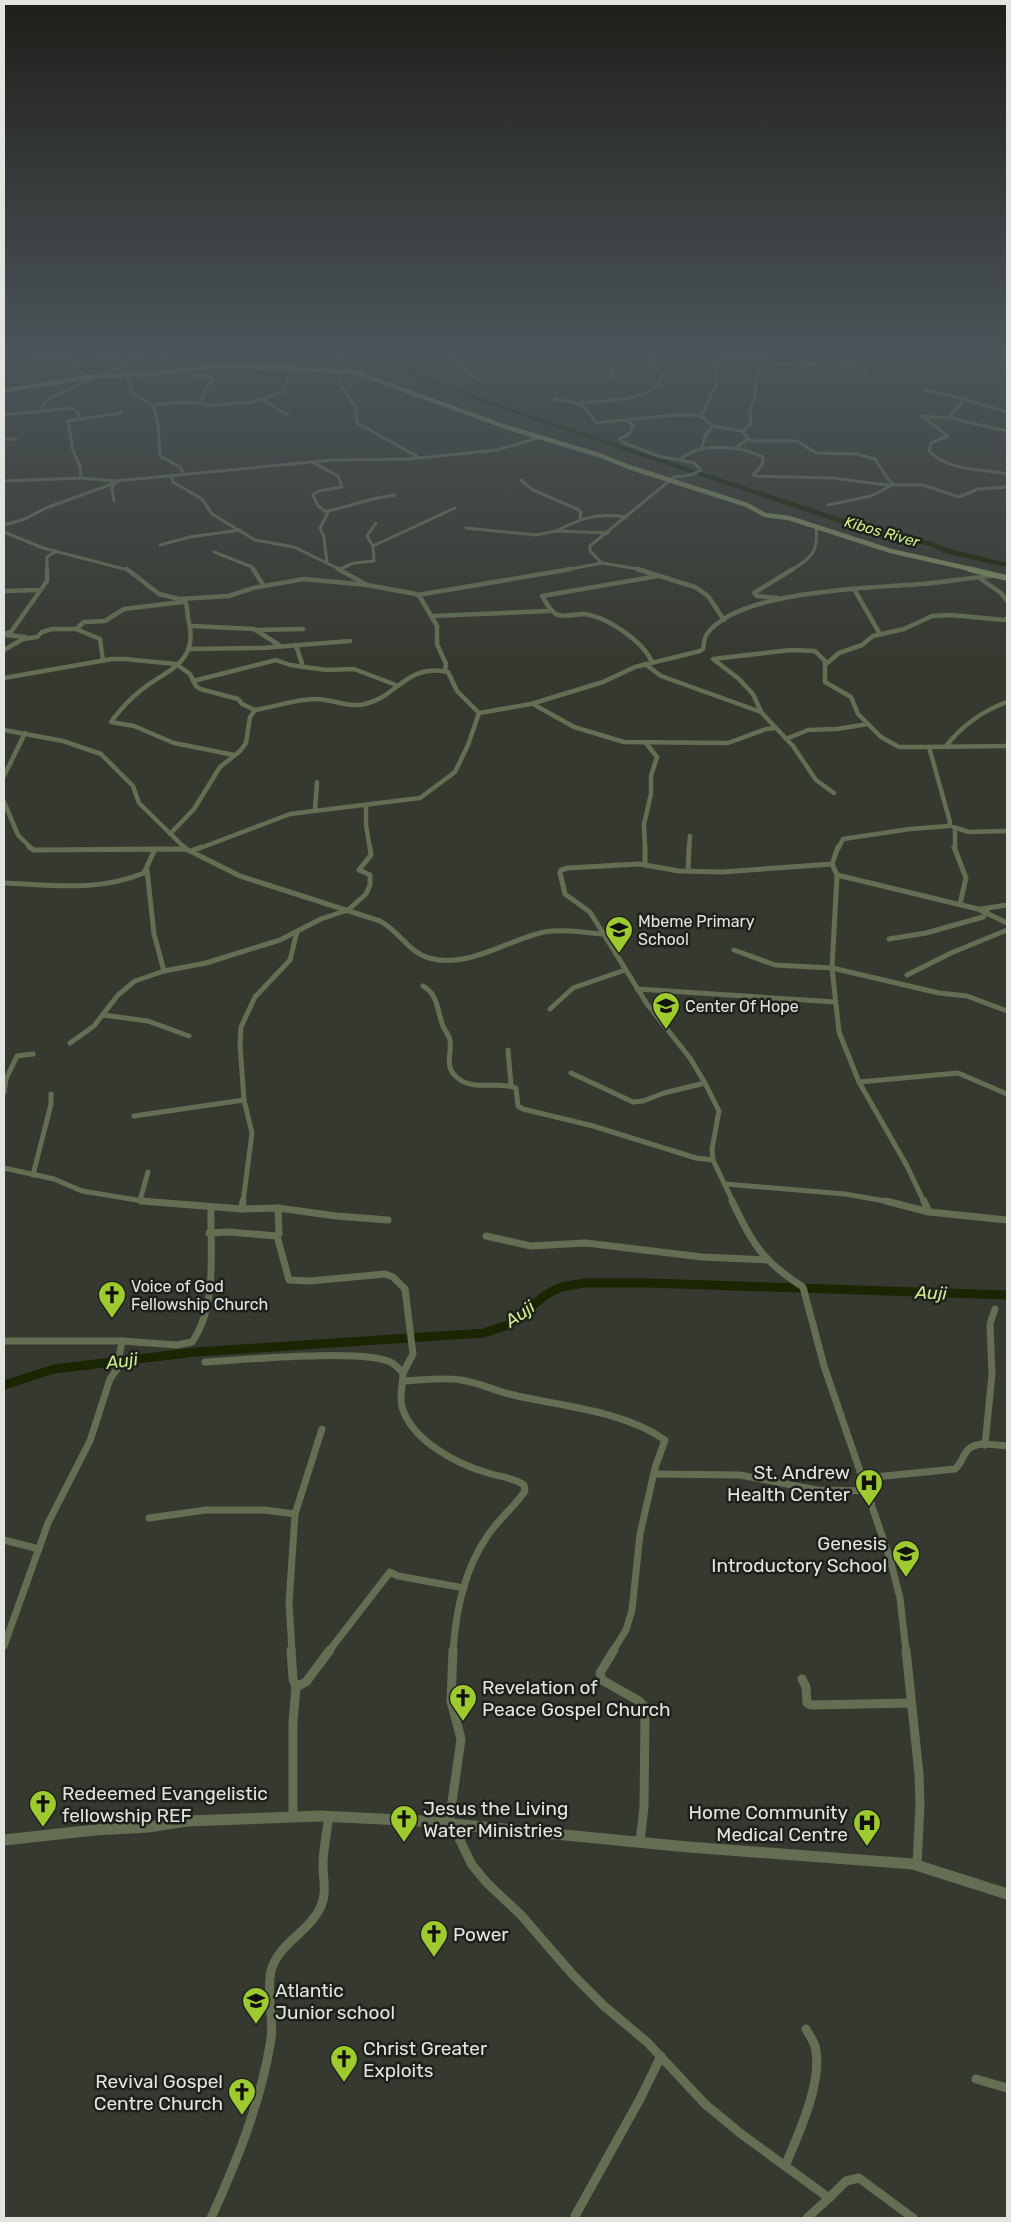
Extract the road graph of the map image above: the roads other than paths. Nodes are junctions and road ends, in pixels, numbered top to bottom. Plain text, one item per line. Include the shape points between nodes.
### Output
1 (74, 455) edge
2 (160, 455) edge
3 (414, 455) edge
4 (452, 455) edge
5 (598, 455) edge
6 (655, 455) edge
7 (685, 455) edge
8 (757, 455) edge
9 (835, 455) edge
10 (931, 455) edge
11 (420, 458) junction
12 (680, 460) junction
13 (314, 463) junction
14 (171, 474) junction
15 (184, 474) junction
16 (1007, 474) edge
17 (80, 478) junction
18 (118, 480) junction
19 (521, 480) dead end
20 (671, 480) junction
21 (4, 481) edge
22 (114, 484) junction
23 (893, 485) junction
24 (1007, 487) edge
25 (395, 495) dead end
26 (114, 501) dead end
27 (828, 505) dead end
28 (455, 508) dead end
29 (325, 512) junction
30 (626, 517) junction
31 (580, 518) junction
32 (376, 523) dead end
33 (4, 525) edge
34 (816, 527) junction
35 (466, 528) dead end
36 (240, 530) junction
37 (556, 531) junction
38 (4, 532) edge
39 (608, 533) junction
40 (160, 545) dead end
41 (373, 546) junction
42 (56, 551) junction
43 (214, 552) dead end
44 (327, 563) junction
45 (602, 563) junction
46 (340, 569) junction
47 (662, 576) junction
48 (991, 576) junction
49 (978, 577) junction
50 (1007, 578) edge
51 (367, 585) junction
52 (264, 586) junction
53 (854, 589) junction
54 (40, 590) junction
55 (4, 591) edge
56 (418, 595) junction
57 (786, 599) junction
58 (184, 601) junction
59 (1007, 601) edge
60 (549, 611) dead end
61 (432, 616) junction
62 (1006, 619) edge
63 (724, 620) junction
64 (192, 626) junction
65 (1007, 626) edge
66 (76, 629) junction
67 (302, 629) dead end
68 (254, 630) junction
69 (4, 634) edge
70 (880, 634) junction
71 (28, 638) junction
72 (350, 641) dead end
73 (296, 644) junction
74 (281, 646) junction
75 (188, 649) junction
76 (4, 650) edge
77 (103, 661) junction
78 (652, 662) junction
79 (176, 664) junction
80 (645, 664) junction
81 (825, 665) junction
82 (303, 667) junction
83 (445, 670) junction
84 (4, 678) edge
85 (193, 681) junction
86 (396, 685) junction
87 (1007, 702) edge
88 (533, 704) junction
89 (254, 710) junction
90 (761, 712) junction
91 (479, 714) junction
92 (868, 724) junction
93 (775, 728) junction
94 (4, 730) edge
95 (26, 733) junction
96 (786, 739) junction
97 (645, 742) junction
98 (946, 746) junction
99 (1007, 746) edge
100 (929, 747) junction
101 (234, 755) junction
102 (4, 776) edge
103 (317, 782) dead end
104 (834, 793) dead end
105 (4, 802) edge
106 (366, 806) junction
107 (315, 810) junction
108 (952, 827) junction
109 (1007, 831) edge
110 (170, 834) junction
111 (690, 836) dead end
112 (155, 849) junction
113 (188, 850) junction
114 (645, 864) junction
115 (832, 864) junction
116 (147, 870) junction
117 (688, 871) junction
118 (837, 875) junction
119 (4, 883) edge
120 (960, 904) junction
121 (1007, 905) edge
122 (348, 910) junction
123 (984, 911) junction
124 (1007, 923) edge
125 (1007, 930) edge
126 (297, 932) junction
127 (602, 934) junction
128 (889, 939) dead end
129 (734, 950) dead end
130 (832, 968) junction
131 (625, 970) junction
132 (164, 971) junction
133 (907, 975) dead end
134 (424, 986) dead end
135 (637, 989) junction
136 (835, 1002) junction
137 (550, 1009) dead end
138 (1007, 1011) edge
139 (103, 1015) junction
140 (189, 1036) dead end
141 (70, 1043) dead end
142 (508, 1050) dead end
143 (33, 1054) dead end
144 (572, 1073) dead end
145 (859, 1082) junction
146 (705, 1084) junction
147 (511, 1085) junction
148 (4, 1093) edge
149 (51, 1094) dead end
150 (1007, 1094) edge
151 (244, 1100) junction
152 (134, 1116) dead end
153 (713, 1160) junction
154 (4, 1168) edge
155 (148, 1172) dead end
156 (33, 1175) junction
157 (725, 1184) junction
158 (140, 1200) junction
159 (211, 1208) junction
160 (278, 1208) junction
161 (242, 1209) junction
162 (928, 1212) junction
163 (388, 1220) dead end
164 (1007, 1220) edge
165 (209, 1233) junction
166 (278, 1236) junction
167 (486, 1236) dead end
168 (768, 1260) junction
169 (995, 1309) dead end
170 (4, 1341) edge
171 (122, 1342) junction
172 (204, 1362) dead end
173 (403, 1377) junction
174 (322, 1428) dead end
175 (985, 1445) junction
176 (1007, 1446) edge
177 (654, 1474) junction
178 (865, 1478) junction
179 (869, 1491) junction
180 (295, 1514) junction
181 (149, 1518) dead end
182 (4, 1540) edge
183 (39, 1549) junction
184 (464, 1588) junction
185 (4, 1646) edge
186 (802, 1679) dead end
187 (296, 1687) junction
188 (911, 1703) junction
189 (329, 1816) junction
190 (293, 1817) junction
191 (450, 1824) junction
192 (4, 1840) edge
193 (640, 1842) junction
194 (916, 1864) junction
195 (1007, 1894) edge
196 (806, 2029) dead end
197 (661, 2056) junction
198 (976, 2079) dead end
199 (1007, 2088) edge
200 (785, 2166) junction
201 (829, 2198) junction
202 (575, 2216) dead end
203 (211, 2218) edge
204 (807, 2218) edge
205 (913, 2218) edge

1 - 17 street via 80,466
2 - 15 street via 180,467
3 - 11 street
4 - 11 street
5 - 20 main road
6 - 12 street
7 - 12 street
8 - 23 street via 764,457 754,476 833,478
9 - 23 street via 872,458
10 - 16 street via 961,467
11 - 13 street
12 - 20 street via 702,468 691,475
13 - 15 street
13 - 29 street via 333,472 340,480 340,489 313,495
14 - 15 street
14 - 18 street
14 - 36 street via 173,482 202,499 212,514
17 - 18 street
17 - 21 street
18 - 22 street
19 - 31 street via 533,490 577,509 581,512
20 - 30 street
20 - 34 main road via 747,505 765,515
22 - 26 street
22 - 33 street via 88,491 31,517
23 - 24 street via 929,486 959,497 978,489
23 - 27 street via 880,492
25 - 29 street
28 - 41 street
29 - 44 street via 328,515 320,528
30 - 31 street via 598,514
30 - 39 street
31 - 37 street
32 - 41 street via 367,536
34 - 48 main road via 890,551
34 - 57 street via 816,542 807,562 754,593
35 - 37 street via 536,535
36 - 40 street
36 - 44 street via 255,540 294,547
37 - 39 street
38 - 42 street
39 - 45 street via 590,548
41 - 46 street via 374,561 354,563
42 - 54 street via 47,557 47,581
42 - 58 street via 125,568 159,594
43 - 52 street via 252,567
44 - 46 street
45 - 47 street
45 - 56 street
46 - 51 street
47 - 63 street via 704,591
47 - 78 street via 542,596 557,616 587,615 613,624 637,641
48 - 49 street
48 - 50 main road
49 - 53 street
49 - 59 street
51 - 52 street via 304,579
51 - 56 street
52 - 58 street via 229,596
53 - 57 street
53 - 70 street
54 - 55 street
54 - 69 street via 11,632
56 - 61 street
57 - 63 street via 749,607
58 - 64 street via 189,607 188,618
58 - 66 street via 124,609 105,621 84,622
60 - 61 street
61 - 83 street via 437,626 437,644 446,664
62 - 65 street
62 - 70 street via 934,616 904,629
63 - 78 street via 707,634 700,651
64 - 68 street
64 - 75 street
66 - 71 street via 46,630 38,637
66 - 77 street via 100,640
67 - 68 street
68 - 74 street
69 - 71 street
70 - 81 street via 839,653
71 - 76 street
72 - 73 street
73 - 74 street
73 - 82 street
74 - 75 street
75 - 79 street
77 - 79 street via 125,659
77 - 84 street
78 - 80 street
79 - 85 street via 190,674
79 - 101 street via 139,692 112,720 193,748
80 - 88 street via 603,682
80 - 90 street via 652,673 666,680
81 - 90 street via 822,657 813,650 713,659 753,694
81 - 92 street via 825,682 851,697 858,714
82 - 85 street via 274,660
82 - 86 street via 354,669
83 - 86 street via 423,673
83 - 91 street via 457,691
85 - 89 street via 200,688 238,699
86 - 89 street via 368,704 313,699
87 - 98 street via 977,716
88 - 91 street
88 - 97 street via 579,729 624,742
89 - 101 street via 246,743
90 - 93 street
91 - 106 street via 454,774 420,798
92 - 96 street via 808,730
92 - 100 street via 881,737 899,746
93 - 96 street
93 - 97 street via 728,743
94 - 95 street
95 - 102 street
95 - 110 street via 101,754 133,786 139,803
96 - 104 street via 816,780
97 - 114 street via 657,757 644,824
98 - 99 street
98 - 100 street
100 - 108 street
101 - 110 street via 220,767 194,809
103 - 107 street
105 - 112 street via 16,833 34,850
106 - 107 street
106 - 122 street via 371,855 359,870 370,875 370,885 366,894
107 - 113 street via 281,816 246,832
108 - 109 street via 969,832
108 - 115 street via 910,829 843,839 838,844
108 - 120 street via 954,847 966,878
110 - 113 street
111 - 117 street
112 - 113 street
112 - 116 street
113 - 122 street via 240,876
114 - 117 street
114 - 127 street via 561,870 565,894 590,912
115 - 117 street via 737,872
115 - 118 street
116 - 119 street via 103,886
116 - 132 street via 154,934
118 - 120 street
118 - 130 street
120 - 123 street
121 - 123 street
122 - 126 street
122 - 127 street via 388,925 420,954 444,959 469,958 549,931
123 - 124 street
123 - 128 street via 983,916 926,933
125 - 133 street
126 - 132 street via 230,957
126 - 151 street via 290,960 255,998 241,1027
127 - 131 street
129 - 130 street via 775,965
130 - 136 street
130 - 138 street via 939,993 966,996
131 - 135 street
131 - 137 street via 573,988
132 - 139 street via 127,987
134 - 147 street via 431,990 450,1037 450,1070 467,1083
135 - 136 street
135 - 146 street via 690,1058
136 - 145 street via 839,1032
139 - 140 street via 142,1018
139 - 141 street via 94,1026
142 - 147 street
143 - 148 street via 17,1056
144 - 146 street via 633,1102
145 - 150 street via 958,1073
145 - 162 street via 907,1166
146 - 153 street via 720,1118 712,1148
147 - 153 street via 516,1088 518,1106 523,1108 696,1158
149 - 156 street
151 - 152 street
151 - 161 street via 252,1133
153 - 157 street
154 - 156 street
155 - 158 street
156 - 158 street via 54,1179 82,1191
157 - 162 street via 846,1194
157 - 168 street via 751,1240
158 - 159 street
159 - 161 street
159 - 165 street
160 - 161 street
160 - 163 street
160 - 166 street
162 - 164 street
165 - 166 street
165 - 171 street via 209,1283 196,1338 177,1345
166 - 173 street via 289,1280 386,1274 404,1289 413,1354
167 - 168 street via 544,1246 591,1244 717,1260
168 - 178 street via 803,1287 822,1360
169 - 175 street via 989,1325 992,1363
170 - 171 street
171 - 183 street via 117,1369 110,1380 86,1452 61,1496
172 - 173 street via 366,1357 391,1362
173 - 177 street via 480,1383 506,1393 639,1426 666,1440
173 - 184 street via 402,1406 406,1417 430,1442 460,1462 524,1485 525,1491 481,1547
174 - 180 street
175 - 176 street
175 - 178 street via 969,1449 954,1469
177 - 179 street via 740,1475 818,1490
177 - 193 street via 640,1534 632,1610 626,1630 600,1673 602,1680 639,1701 645,1713 644,1807
178 - 179 street
179 - 188 street via 900,1598
180 - 181 street via 264,1510 206,1510
180 - 187 street via 289,1603
182 - 183 street
183 - 185 street
184 - 187 street via 390,1572 306,1682
184 - 191 street via 453,1637 450,1695 461,1739
186 - 188 street via 807,1703 811,1705
187 - 190 street
188 - 194 street via 920,1774
189 - 190 street
189 - 191 street
189 - 203 street via 322,1906 279,1954 271,1970 273,2028 261,2083 238,2159
190 - 192 street via 187,1821
191 - 193 street
191 - 197 street via 472,1865 487,1883 522,1915 573,1976
193 - 194 street
194 - 195 street
196 - 200 street via 816,2057 802,2125
197 - 200 street via 705,2104
197 - 202 street
198 - 199 street
200 - 201 street
201 - 204 street
201 - 205 street via 846,2181 860,2178

